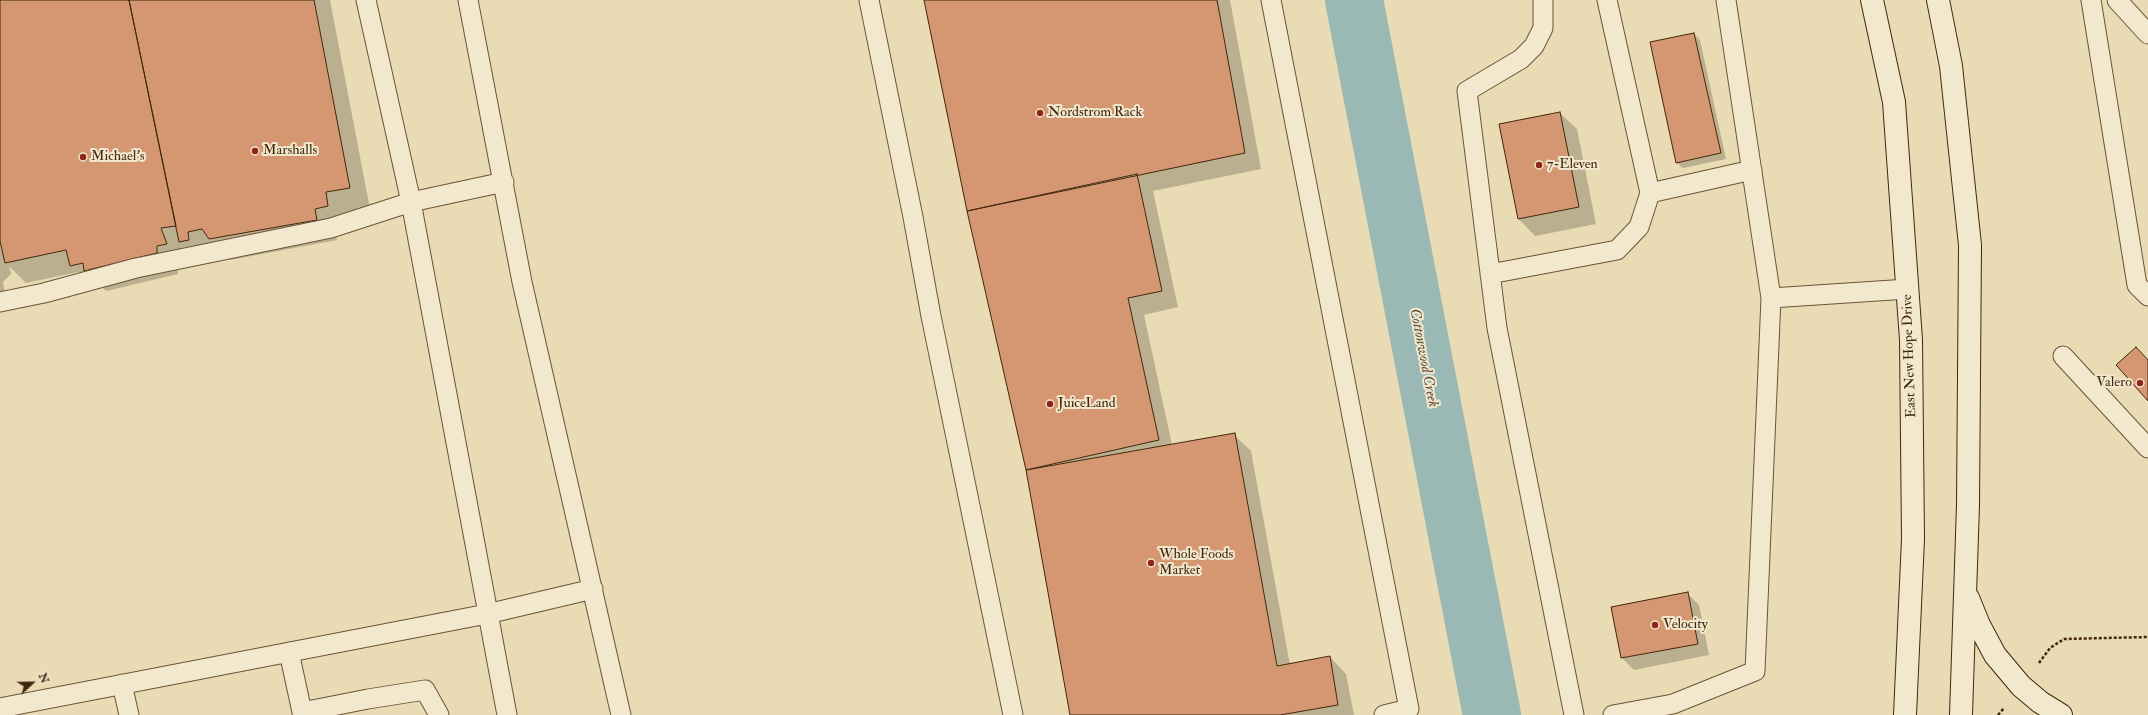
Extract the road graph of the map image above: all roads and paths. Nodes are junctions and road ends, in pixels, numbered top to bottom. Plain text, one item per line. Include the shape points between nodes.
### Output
1 (366, 0) edge
2 (468, 0) edge
3 (869, 0) edge
4 (1271, 0) edge
5 (1543, 0) edge
6 (1607, 0) edge
7 (1726, 0) edge
8 (1938, 0) edge
9 (2091, 0) edge
10 (2117, 0) edge
11 (1874, 5) edge
12 (2148, 34) edge
13 (1752, 170) junction
14 (504, 182) junction
15 (1650, 193) junction
16 (410, 202) junction
17 (1490, 274) junction
18 (1908, 289) junction
19 (2148, 296) edge
20 (1770, 298) junction
21 (0, 302) edge
22 (2063, 356) dead end
23 (2148, 448) edge
24 (593, 589) junction
25 (1965, 590) junction
26 (487, 614) junction
27 (2148, 637) edge
28 (289, 652) junction
29 (2037, 666) dead end
30 (122, 684) junction
31 (0, 708) edge
32 (302, 714) edge
33 (129, 715) edge
34 (439, 715) edge
35 (507, 715) edge
36 (621, 715) edge
37 (1013, 715) edge
38 (1384, 715) edge
39 (1574, 715) edge
40 (1613, 715) edge
41 (1905, 715) edge
42 (1960, 715) edge
43 (2061, 715) edge

1 - 16 lane
2 - 14 lane
3 - 37 lane
4 - 38 lane via 1409,709
5 - 17 lane via 1543,28 1534,46 1521,59 1467,91
6 - 15 lane
7 - 13 lane
8 - 25 main road via 1950,66 1970,245
9 - 19 lane via 2137,284
10 - 12 lane
11 - 18 main road, East New Hope Drive via 1894,102
13 - 15 lane
13 - 20 lane
14 - 16 lane
14 - 24 lane via 522,282
15 - 17 lane via 1639,227 1617,250
16 - 21 lane via 332,228 136,268
16 - 26 lane
17 - 39 lane via 1497,328
18 - 20 lane
18 - 41 main road, East New Hope Drive via 1913,539
20 - 40 lane via 1755,671 1673,704
22 - 23 lane
24 - 26 lane
24 - 36 lane
25 - 42 main road
25 - 43 main road via 1995,655 2021,686
26 - 28 lane
26 - 35 lane
27 - 29 path via 2064,639 2050,648
28 - 30 lane
28 - 32 lane
30 - 31 lane
30 - 33 lane
32 - 34 lane via 368,699 425,690

